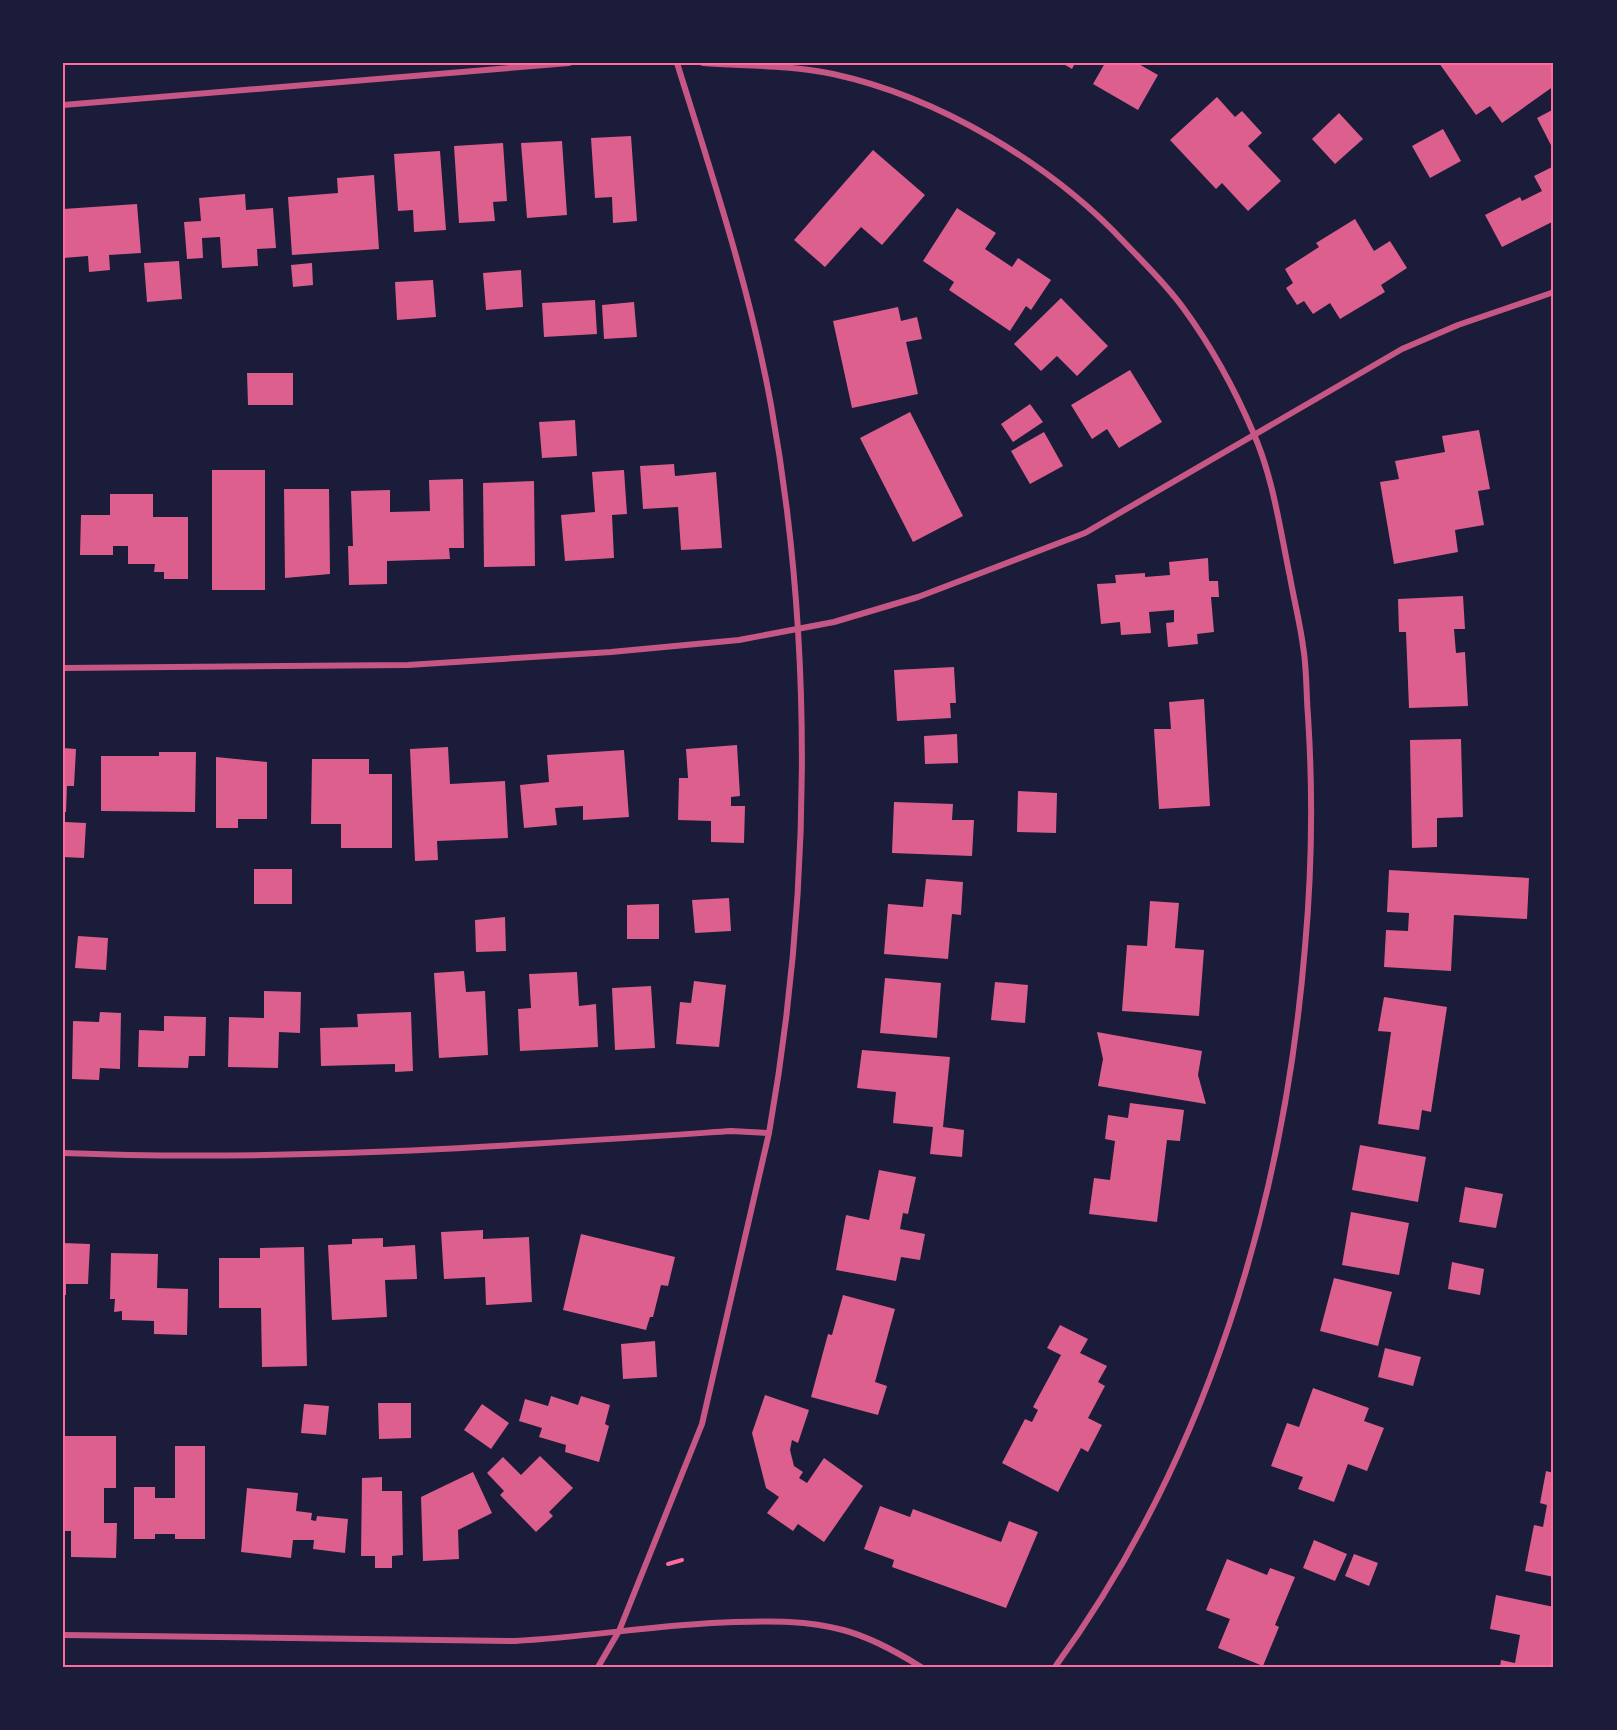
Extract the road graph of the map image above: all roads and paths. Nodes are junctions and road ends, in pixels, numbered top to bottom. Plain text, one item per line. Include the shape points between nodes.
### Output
1 (569, 63) edge
2 (677, 63) edge
3 (703, 63) edge
4 (63, 105) edge
5 (1554, 292) edge
6 (1254, 434) junction
7 (797, 631) junction
8 (63, 668) edge
9 (769, 1133) junction
10 (63, 1154) edge
11 (619, 1631) junction
12 (63, 1635) edge
13 (598, 1667) edge
14 (921, 1667) edge
15 (1055, 1667) edge

1 - 4 street
2 - 7 street via 725,219 771,403 782,469
3 - 6 street via 794,68 864,83 964,123 1047,172 1107,224 1178,302 1203,338
5 - 6 street via 1402,349
6 - 7 street via 1085,533 918,597
6 - 15 street via 1271,484 1304,648 1311,764 1311,881 1295,1050 1271,1179 1207,1386 1144,1527
7 - 8 street via 611,652 408,665
7 - 9 street via 799,847 786,1016
9 - 10 street via 732,1131 212,1157
9 - 11 street via 702,1424
11 - 12 street via 504,1641
11 - 13 street
11 - 14 street via 692,1623 804,1622 876,1642

